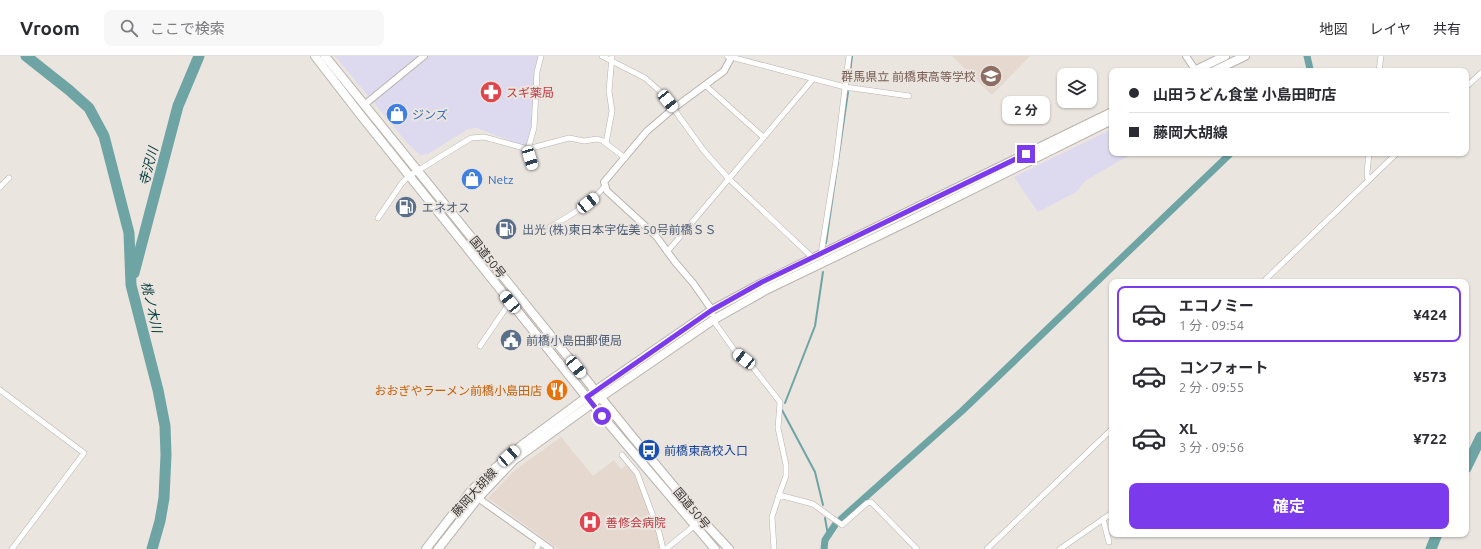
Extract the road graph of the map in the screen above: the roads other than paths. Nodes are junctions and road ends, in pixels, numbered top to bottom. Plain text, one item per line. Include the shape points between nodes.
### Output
1 (315, 56) edge
2 (325, 56) edge
3 (424, 56) edge
4 (541, 56) edge
5 (602, 56) edge
6 (849, 56) edge
7 (1186, 56) edge
8 (1225, 56) edge
9 (1245, 56) edge
10 (1381, 56) edge
11 (730, 57) edge
12 (612, 58) edge
13 (1193, 68) edge
14 (1201, 68) edge
15 (1220, 68) edge
16 (1379, 68) edge
17 (1481, 73) edge
18 (813, 79) junction
19 (705, 85) junction
20 (1469, 85) edge
21 (845, 87) junction
22 (909, 96) dead end
23 (364, 105) junction
24 (674, 108) junction
25 (1109, 113) edge
26 (1109, 121) edge
27 (763, 138) junction
28 (606, 143) junction
29 (528, 149) junction
30 (1369, 156) edge
31 (1395, 156) edge
32 (625, 158) junction
33 (533, 166) dead end
34 (418, 170) junction
35 (409, 176) junction
36 (9, 178) dead end
37 (728, 178) junction
38 (1368, 181) junction
39 (605, 186) junction
40 (0, 187) edge
41 (378, 218) dead end
42 (550, 227) dead end
43 (667, 252) junction
44 (817, 256) junction
45 (1266, 279) edge
46 (510, 302) junction
47 (712, 310) junction
48 (713, 320) junction
49 (480, 346) dead end
50 (0, 390) edge
51 (595, 390) junction
52 (587, 397) junction
53 (601, 398) junction
54 (592, 404) junction
55 (1109, 432) edge
56 (622, 455) dead end
57 (779, 495) junction
58 (478, 498) junction
59 (1109, 515) edge
60 (1103, 519) junction
61 (694, 526) junction
62 (540, 542) junction
63 (1109, 542) dead end
64 (12, 549) edge
65 (426, 549) edge
66 (438, 549) edge
67 (536, 549) edge
68 (550, 549) edge
69 (662, 549) edge
70 (666, 549) edge
71 (715, 549) edge
72 (729, 549) edge
73 (774, 549) edge
74 (917, 549) edge
75 (987, 549) edge
76 (1060, 549) edge

1 - 35 main road, 国道50号
2 - 23 main road, 国道50号
3 - 23 street
4 - 29 street via 537,72 534,128
5 - 12 street
6 - 21 street
7 - 13 street
8 - 14 main road
9 - 15 main road
10 - 16 street
11 - 18 street
11 - 19 street via 724,71
12 - 24 street via 645,78
12 - 28 street via 609,91 612,111
17 - 20 street
18 - 21 street
18 - 27 street
19 - 24 street
19 - 27 street
21 - 22 street
21 - 44 street via 836,160
23 - 34 main road, 国道50号
24 - 32 street via 647,131
24 - 37 street via 686,128
25 - 44 main road, 藤岡大胡線
26 - 48 main road, 藤岡大胡線 via 766,290
27 - 37 street
28 - 29 street via 597,139 569,138
28 - 32 street
29 - 33 street
29 - 34 street via 484,137 471,138
30 - 38 street
31 - 38 street
32 - 39 street via 604,182
34 - 35 street
34 - 51 main road, 国道50号
35 - 41 street
35 - 46 main road, 国道50号
36 - 40 street
37 - 43 street
37 - 44 street
38 - 45 street
39 - 42 street via 576,212
39 - 43 street via 607,191 656,236
43 - 47 street
44 - 47 main road, 藤岡大胡線 via 762,282
46 - 49 street
46 - 52 main road, 国道50号
47 - 48 street
47 - 51 main road, 藤岡大胡線
48 - 53 main road, 藤岡大胡線
48 - 57 street via 737,354 751,365 780,402 778,428 786,476
50 - 64 street via 84,453
51 - 52 main road, 藤岡大胡線
51 - 53 main road, 国道50号
52 - 54 main road, 国道50号
52 - 65 main road, 藤岡大胡線 via 522,445 488,474 470,492
53 - 54 main road, 藤岡大胡線
53 - 72 main road, 国道50号
54 - 58 main road, 藤岡大胡線 via 514,460
54 - 61 main road, 国道50号
55 - 75 street
56 - 69 street via 637,474 659,532
57 - 73 street via 772,517
57 - 74 street via 813,504 842,525 871,502
58 - 62 street
58 - 66 main road, 藤岡大胡線
59 - 60 street
60 - 63 street
60 - 76 street
61 - 70 street
61 - 71 main road, 国道50号
62 - 67 street
62 - 68 street

